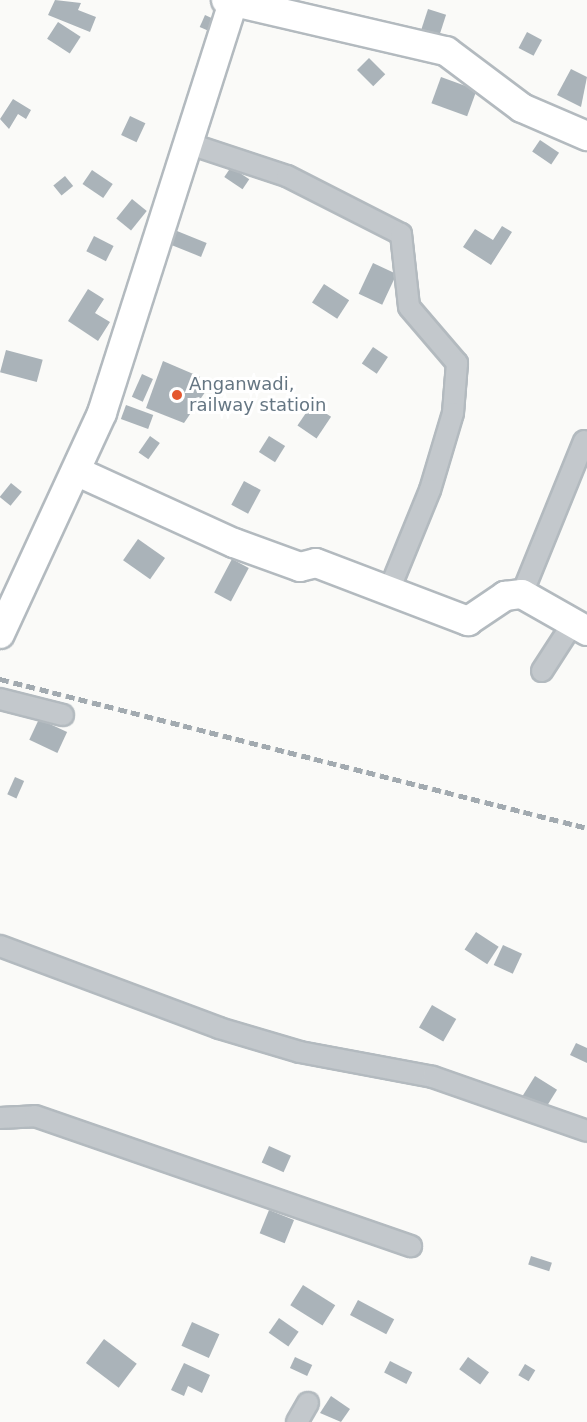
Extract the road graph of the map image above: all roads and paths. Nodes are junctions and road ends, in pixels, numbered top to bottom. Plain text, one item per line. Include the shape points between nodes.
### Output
1 (231, 1) edge
2 (587, 136) edge
3 (187, 143) junction
4 (584, 441) dead end
5 (78, 472) junction
6 (388, 593) junction
7 (522, 594) junction
8 (580, 627) edge
9 (0, 634) edge
10 (542, 671) dead end
11 (0, 699) edge
12 (63, 715) dead end
13 (0, 946) edge
14 (0, 1118) edge
15 (587, 1131) edge
16 (411, 1246) dead end
17 (308, 1403) dead end
18 (297, 1422) edge

1 - 2 main road via 304,14 446,51 494,82 522,108
1 - 3 main road
3 - 5 main road via 146,286
3 - 6 street via 287,176 400,234 409,307 457,363 453,413 430,489
4 - 7 street
5 - 6 main road via 234,543 300,567 316,563
5 - 9 main road
6 - 7 main road via 468,621 505,596
7 - 8 main road
8 - 10 street
11 - 12 street
13 - 15 street via 219,1028 300,1052 433,1077
14 - 16 street via 35,1116
17 - 18 street

